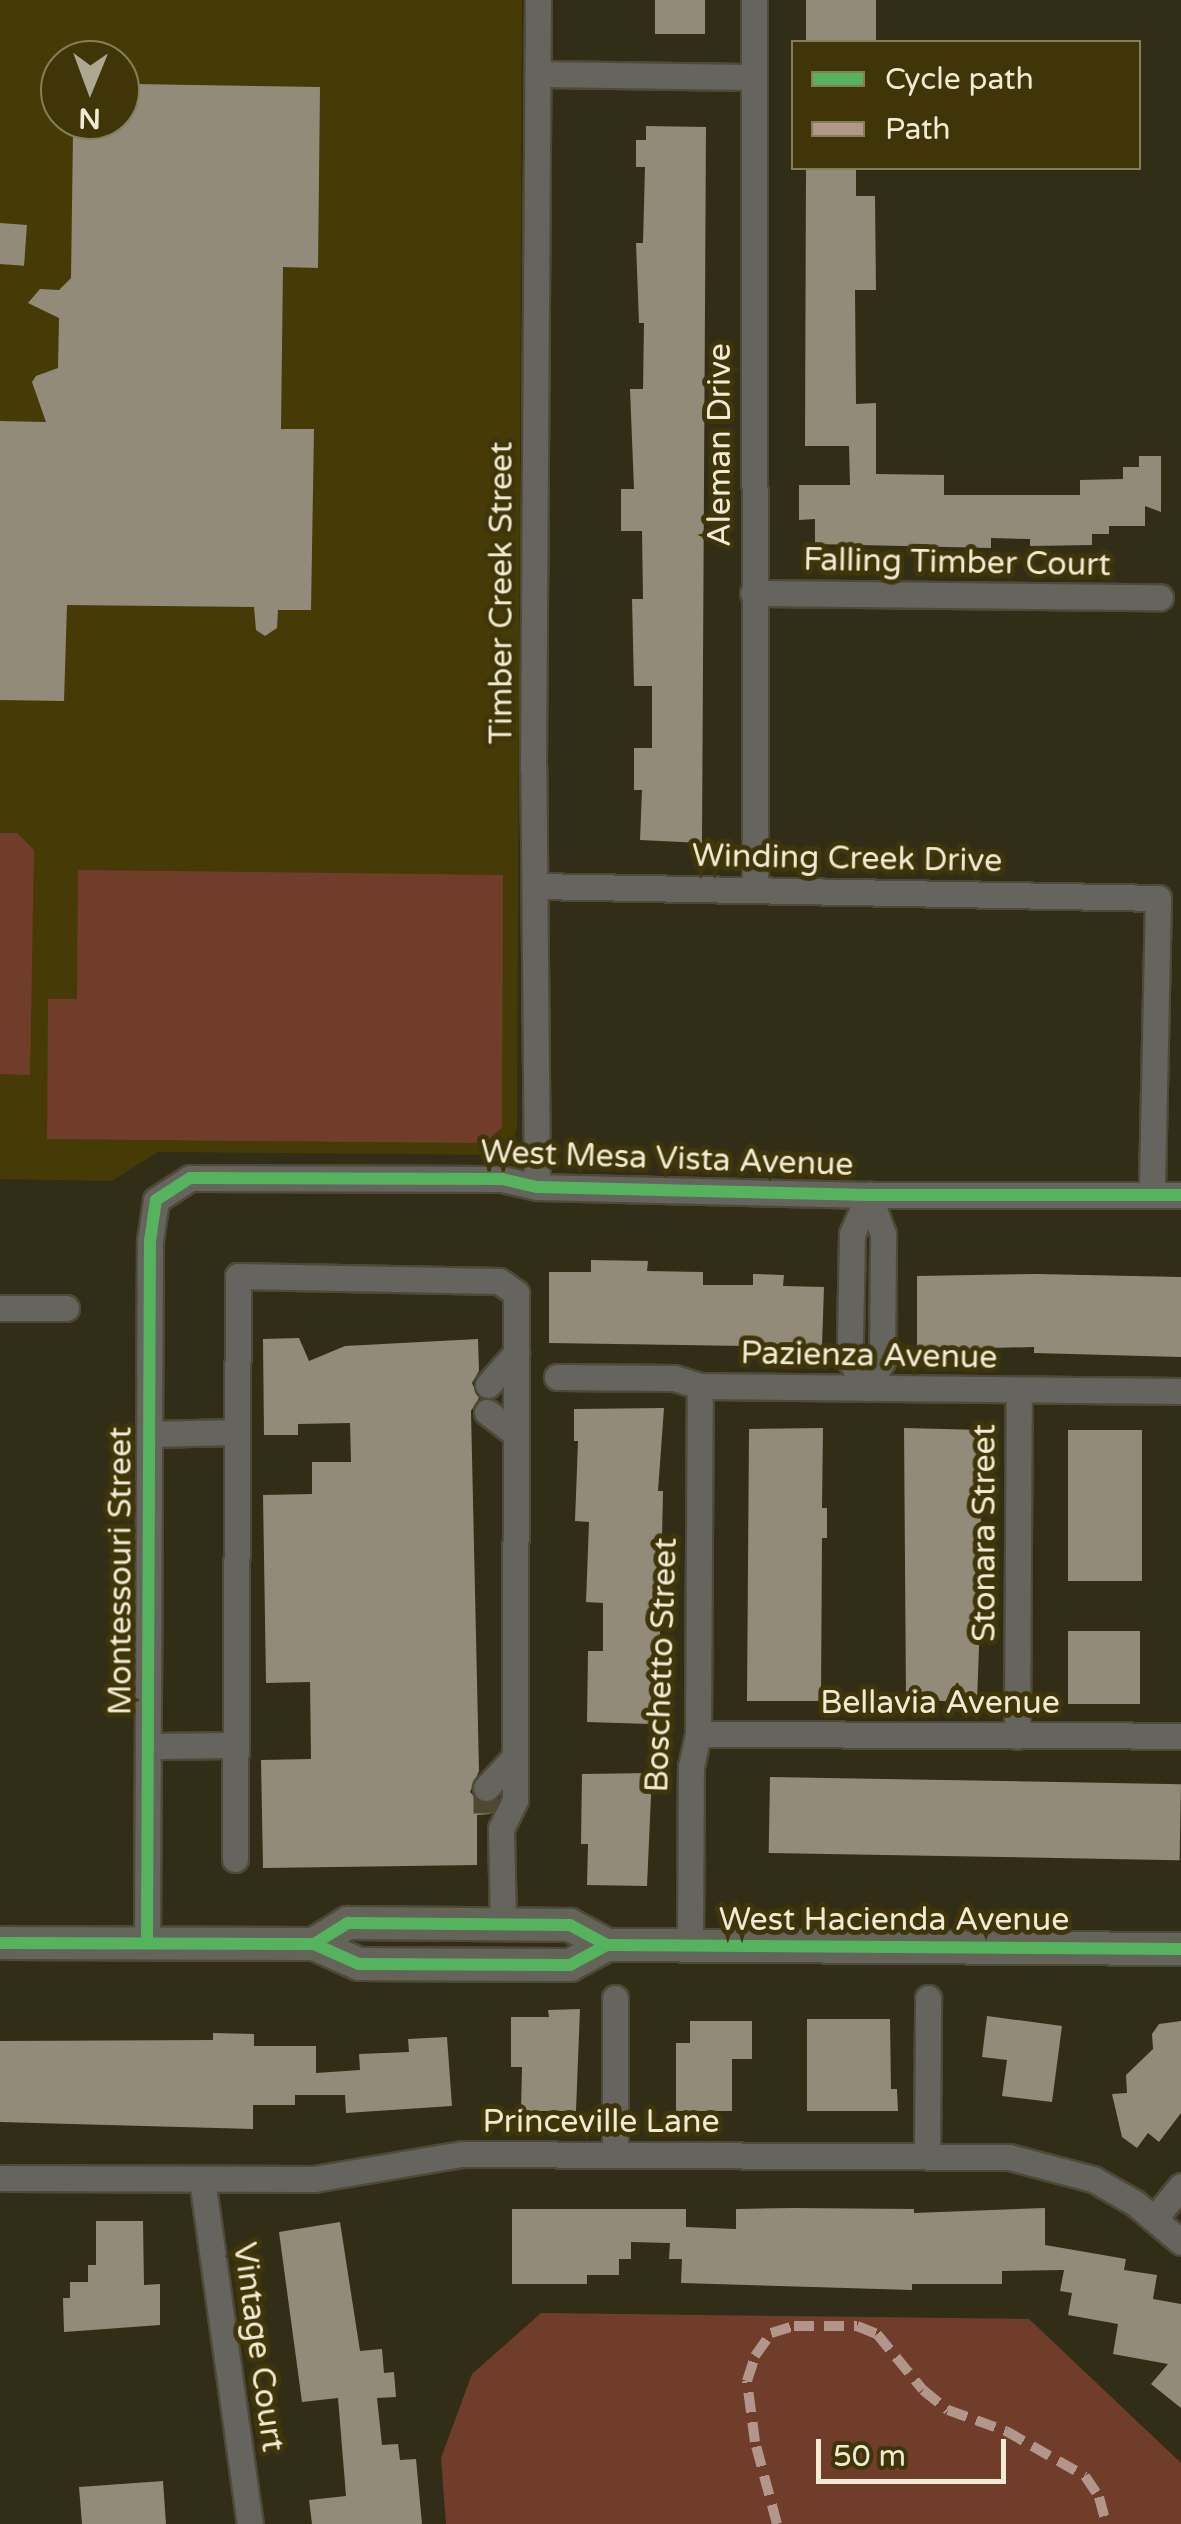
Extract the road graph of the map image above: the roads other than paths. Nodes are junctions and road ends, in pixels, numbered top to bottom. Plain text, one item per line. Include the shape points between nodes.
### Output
1 (538, 0) edge
2 (754, 0) edge
3 (538, 74) junction
4 (753, 78) junction
5 (753, 594) junction
6 (1160, 597) dead end
7 (535, 886) junction
8 (755, 889) junction
9 (537, 1187) junction
10 (869, 1195) junction
11 (1152, 1196) junction
12 (1181, 1196) edge
13 (156, 1200) joint
14 (0, 1308) edge
15 (66, 1308) dead end
16 (516, 1353) junction
17 (557, 1377) dead end
18 (488, 1385) dead end
19 (700, 1386) junction
20 (867, 1388) junction
21 (1018, 1390) junction
22 (1181, 1392) edge
23 (487, 1412) dead end
24 (236, 1432) junction
25 (149, 1434) junction
26 (516, 1434) junction
27 (698, 1734) junction
28 (1017, 1736) junction
29 (1181, 1736) edge
30 (236, 1745) junction
31 (148, 1746) junction
32 (515, 1756) junction
33 (491, 1810) junction
34 (236, 1859) dead end
35 (496, 1924) junction
36 (0, 1943) edge
37 (147, 1943) junction
38 (314, 1944) junction
39 (608, 1946) junction
40 (690, 1946) junction
41 (1181, 1949) edge
42 (359, 1964) junction
43 (615, 1998) dead end
44 (928, 1998) dead end
45 (616, 2155) junction
46 (927, 2156) junction
47 (0, 2178) edge
48 (202, 2180) junction
49 (1181, 2186) edge
50 (1155, 2218) junction
51 (1181, 2242) edge
52 (250, 2524) edge

1 - 3 street, Timber Creek Street
2 - 4 street, Aleman Drive
3 - 4 street
3 - 7 street, Timber Creek Street
4 - 5 street, Aleman Drive
5 - 6 street, Falling Timber Court
5 - 8 street, Aleman Drive
7 - 8 street, Winding Creek Drive
7 - 9 street, Timber Creek Street
8 - 11 street, Winding Creek Drive via 1158,898
9 - 10 street, West Mesa Vista Avenue
9 - 13 street, West Mesa Vista Avenue via 502,1178 190,1178
10 - 11 street, West Mesa Vista Avenue
10 - 20 street via 883,1234 882,1361
11 - 12 street, West Mesa Vista Avenue
13 - 25 street, Montessouri Street
14 - 15 street
16 - 18 street
16 - 24 street via 516,1293 499,1281 238,1276
16 - 26 street
17 - 19 street, Pazienza Avenue via 674,1378
19 - 20 street, Pazienza Avenue
19 - 27 street, Boschetto Street
20 - 21 street, Pazienza Avenue
21 - 22 street, Pazienza Avenue
21 - 28 street, Stonara Street
23 - 26 street
24 - 25 street
24 - 30 street
25 - 31 street, Montessouri Street
26 - 32 street
27 - 28 street, Bellavia Avenue
27 - 40 street, Boschetto Street via 691,1767
28 - 29 street, Bellavia Avenue
30 - 31 street
30 - 34 street
31 - 37 street, Montessouri Street
32 - 33 street
32 - 33 street via 515,1800
33 - 35 street
35 - 38 main road, West Hacienda Avenue via 348,1923
35 - 39 main road, West Hacienda Avenue via 570,1925
35 - 42 main road via 470,1945 425,1944
36 - 37 main road, West Hacienda Avenue
37 - 38 main road, West Hacienda Avenue
38 - 42 main road, West Hacienda Avenue
39 - 40 main road, West Hacienda Avenue
39 - 42 main road, West Hacienda Avenue via 570,1964
40 - 41 main road, West Hacienda Avenue
43 - 45 street
44 - 46 street
45 - 46 street, Princeville Lane
45 - 48 street, Princeville Lane via 462,2154 329,2178
46 - 50 street, Princeville Lane via 1009,2158 1070,2170
47 - 48 street, Princeville Lane
48 - 52 street, Vintage Court
49 - 50 street
50 - 51 street, Princeville Lane

